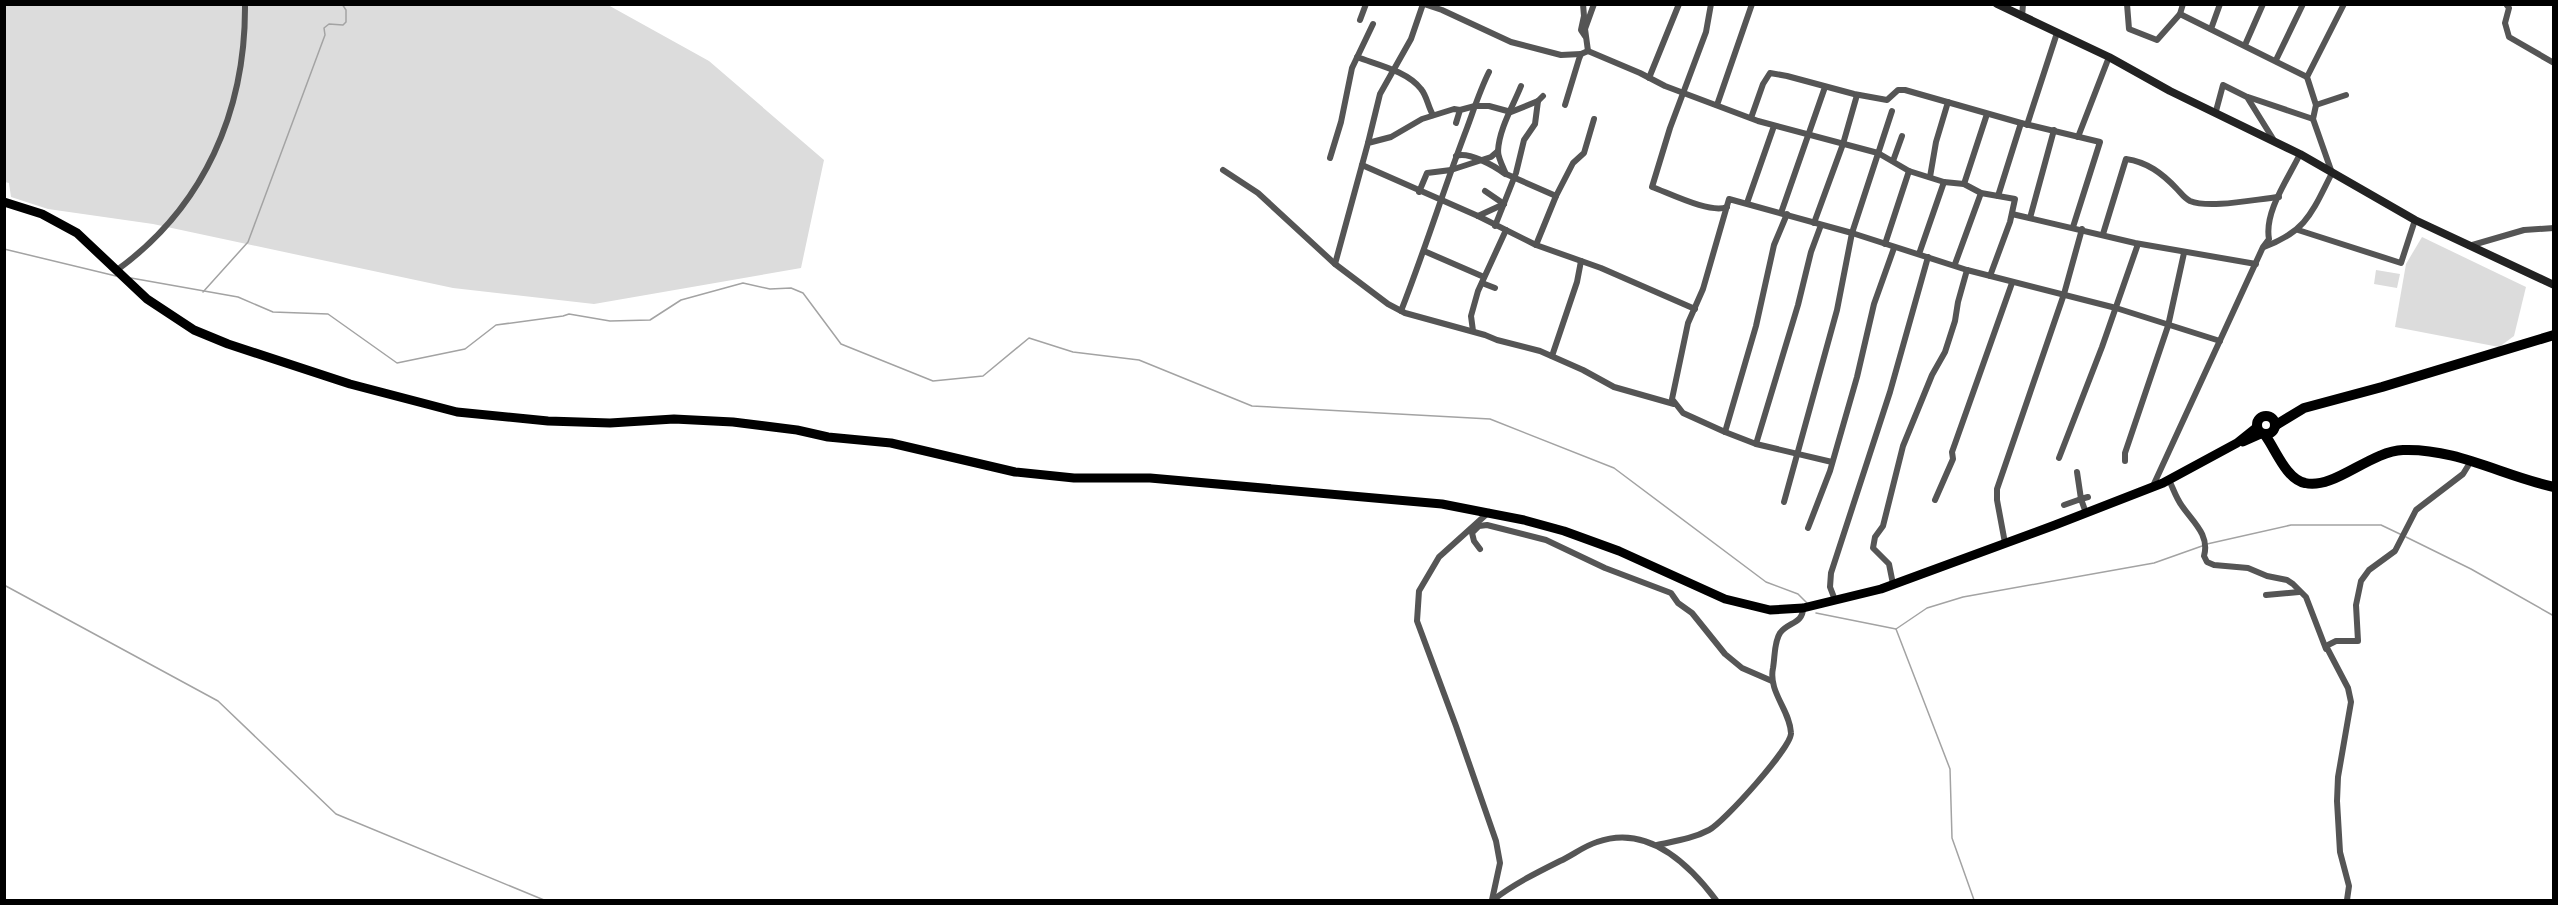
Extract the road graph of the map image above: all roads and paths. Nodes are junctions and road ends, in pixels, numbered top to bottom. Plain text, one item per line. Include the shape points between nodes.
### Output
1 (245, 4) edge
2 (1366, 4) edge
3 (1423, 4) edge
4 (1583, 4) edge
5 (1594, 4) edge
6 (1679, 4) edge
7 (1711, 4) edge
8 (1752, 4) edge
9 (1997, 4) edge
10 (2023, 4) edge
11 (2127, 4) edge
12 (2183, 4) edge
13 (2220, 4) edge
14 (2263, 4) edge
15 (2304, 4) edge
16 (2344, 4) edge
17 (2506, 4) edge
18 (2180, 14) junction
19 (2022, 17) junction
20 (1360, 20) dead end
21 (1373, 24) dead end
22 (2211, 29) junction
23 (2057, 33) junction
24 (1585, 37) junction
25 (2245, 45) junction
26 (1584, 52) junction
27 (1357, 57) junction
28 (2109, 57) junction
29 (2276, 60) junction
30 (2553, 63) edge
31 (1392, 70) junction
32 (1489, 72) dead end
33 (2307, 77) junction
34 (1649, 78) junction
35 (1521, 86) dead end
36 (1825, 87) junction
37 (1683, 94) junction
38 (1857, 95) junction
39 (2346, 95) dead end
40 (2247, 97) junction
41 (1948, 102) junction
42 (1565, 105) dead end
43 (1717, 105) junction
44 (2316, 105) junction
45 (1475, 106) junction
46 (1460, 110) junction
47 (1892, 111) dead end
48 (2216, 111) junction
49 (1511, 112) junction
50 (1987, 114) junction
51 (1433, 115) junction
52 (1751, 118) junction
53 (1594, 119) dead end
54 (2313, 119) junction
55 (1456, 123) dead end
56 (2024, 124) junction
57 (1774, 126) junction
58 (2054, 130) junction
59 (1808, 134) junction
60 (1902, 136) dead end
61 (2078, 137) junction
62 (2275, 142) junction
63 (1368, 143) junction
64 (1843, 144) junction
65 (1498, 151) junction
66 (1878, 153) junction
67 (2300, 154) junction
68 (1456, 156) junction
69 (1330, 158) dead end
70 (1479, 161) junction
71 (1893, 161) junction
72 (1362, 165) junction
73 (1223, 170) dead end
74 (1451, 170) junction
75 (1909, 171) junction
76 (2331, 173) junction
77 (1506, 174) junction
78 (1930, 177) junction
79 (1512, 178) junction
80 (1944, 182) junction
81 (1964, 184) junction
82 (1485, 191) dead end
83 (1419, 192) junction
84 (1981, 193) junction
85 (1556, 196) junction
86 (1998, 196) junction
87 (2279, 197) junction
88 (1439, 200) junction
89 (4, 202) edge
90 (1747, 203) junction
91 (1504, 204) junction
92 (1727, 207) junction
93 (1784, 214) junction
94 (2012, 214) junction
95 (1478, 216) junction
96 (2030, 218) junction
97 (2415, 220) junction
98 (1814, 223) junction
99 (1821, 225) junction
100 (1495, 226) junction
101 (2073, 227) junction
102 (2553, 228) edge
103 (2082, 229) junction
104 (1506, 230) junction
105 (2298, 230) junction
106 (1852, 233) junction
107 (2103, 234) junction
108 (1885, 244) junction
109 (2139, 244) junction
110 (1536, 245) junction
111 (2469, 246) junction
112 (1894, 248) junction
113 (2263, 248) junction
114 (1424, 251) junction
115 (2184, 253) junction
116 (1919, 255) junction
117 (1928, 257) junction
118 (1581, 261) junction
119 (1335, 264) junction
120 (1954, 264) junction
121 (2256, 264) junction
122 (117, 270) junction
123 (1967, 270) junction
124 (1990, 276) junction
125 (1483, 280) junction
126 (2012, 283) junction
127 (2553, 285) edge
128 (1495, 288) dead end
129 (2064, 294) junction
130 (2116, 308) junction
131 (1695, 309) junction
132 (1401, 311) junction
133 (2168, 326) junction
134 (1473, 331) junction
135 (2553, 335) edge
136 (2220, 341) junction
137 (1552, 356) junction
138 (1674, 404) junction
139 (2267, 428) junction
140 (1725, 432) junction
141 (1756, 444) junction
142 (1797, 454) junction
143 (2059, 458) dead end
144 (2470, 461) junction
145 (1832, 462) junction
146 (2125, 462) dead end
147 (2077, 472) dead end
148 (2169, 480) junction
149 (2153, 486) junction
150 (2553, 487) edge
151 (2088, 496) dead end
152 (2081, 499) junction
153 (1935, 500) dead end
154 (1784, 502) dead end
155 (2064, 505) dead end
156 (1489, 512) junction
157 (2086, 513) junction
158 (1808, 528) dead end
159 (2005, 543) junction
160 (1480, 549) dead end
161 (1893, 584) junction
162 (2299, 592) junction
163 (2266, 595) dead end
164 (1835, 600) junction
165 (1803, 608) junction
166 (2326, 649) junction
167 (1772, 681) junction
168 (1657, 845) junction
169 (1492, 900) edge
170 (1716, 900) edge
171 (2347, 900) edge

1 - 122 street via 238,89 209,163 197,186 162,232
2 - 20 street
3 - 26 street via 1511,42 1561,55
3 - 31 street via 1411,39
4 - 24 street via 1581,30
5 - 24 street
6 - 34 street
7 - 37 street via 1706,32
8 - 43 street
9 - 19 main road
10 - 19 street
11 - 18 street via 2129,29 2157,40
12 - 18 street
13 - 22 street
14 - 25 street
15 - 29 street
16 - 33 street
17 - 30 street via 2509,37
18 - 22 street
19 - 23 main road
21 - 27 street
22 - 25 street
23 - 28 main road
23 - 56 street
24 - 26 street
25 - 29 street
26 - 34 street
26 - 42 street
27 - 31 street
27 - 69 street
28 - 48 main road via 2170,92
28 - 61 street
29 - 33 street
31 - 51 street via 1423,90
31 - 63 street via 1380,94
32 - 45 street
33 - 44 street
34 - 37 street
35 - 49 street
36 - 38 street
36 - 52 street via 1770,73
36 - 59 street
37 - 43 street
37 - 92 street via 1652,187 1718,209
38 - 41 street via 1887,100 1898,90 1905,90
38 - 64 street
39 - 44 street
40 - 48 street via 2223,85
40 - 54 street
40 - 62 street
41 - 50 street
41 - 78 street
43 - 52 street
44 - 54 street
45 - 46 street
45 - 49 street
45 - 68 street
46 - 51 street
46 - 55 street
47 - 66 street
48 - 62 main road
49 - 65 street via 1500,132
49 - 79 street via 1541,99
50 - 56 street
50 - 81 street
51 - 63 street via 1391,137
52 - 57 street
53 - 85 street via 1584,153 1573,163
54 - 76 street
56 - 58 street
56 - 86 street
57 - 59 street
57 - 90 street
58 - 61 street
58 - 96 street
59 - 64 street
59 - 93 street
60 - 71 street
61 - 101 street via 2100,142
62 - 67 main road
63 - 72 street
64 - 66 street
64 - 98 street
65 - 70 street
65 - 77 street
66 - 71 street
66 - 106 street
67 - 76 main road
67 - 87 street
68 - 70 street via 1465,154
68 - 74 street
70 - 74 street
70 - 77 street
71 - 75 street
72 - 83 street
72 - 119 street
73 - 119 street via 1258,193
74 - 83 street via 1428,173
74 - 88 street
75 - 78 street
75 - 108 street
76 - 97 main road
76 - 105 street
77 - 79 street
78 - 80 street
79 - 85 street
79 - 91 street
80 - 81 street
80 - 116 street
81 - 84 street
82 - 91 street
83 - 88 street
84 - 86 street
84 - 120 street
85 - 110 street
86 - 94 street via 2014,199
87 - 107 street via 2194,202 2142,161 2126,159
87 - 113 street via 2271,212 2269,240
88 - 95 street
88 - 114 street
89 - 122 main road via 42,214 77,233
90 - 92 street via 1729,199
90 - 93 street
91 - 95 street
91 - 100 street
92 - 131 street
93 - 98 street
93 - 140 street
94 - 96 street
94 - 124 street
95 - 100 street
96 - 101 street
97 - 105 street via 2401,263
97 - 111 main road
98 - 99 street
99 - 106 street
99 - 141 street
100 - 104 street
101 - 103 street
102 - 111 street via 2524,231
103 - 107 street
103 - 129 street
104 - 110 street
104 - 125 street
105 - 113 street
106 - 108 street
106 - 142 street via 1837,310
107 - 109 street
108 - 112 street
109 - 115 street
109 - 130 street
110 - 118 street
111 - 127 main road
112 - 116 street
112 - 145 street via 1874,304
113 - 121 street
114 - 125 street
114 - 132 street
115 - 121 street
115 - 133 street
116 - 117 street
117 - 120 street
117 - 164 street via 1890,392 1831,573 1830,588
118 - 131 street
118 - 137 street
119 - 132 street
120 - 123 street
121 - 136 street
122 - 156 main road via 159,309 194,330 350,384 457,412 548,421 610,423 674,418 733,422 891,443 1015,472 1074,478 1150,478 1396,498
123 - 124 street
123 - 161 street via 1946,350 1903,446 1883,526 1874,541 1874,550 1889,564
124 - 126 street
125 - 128 street
125 - 134 street via 1471,316
126 - 129 street
126 - 153 street via 1953,459
129 - 130 street
129 - 159 street via 1997,489
130 - 133 street
130 - 143 street
131 - 138 street via 1683,341
132 - 134 street
133 - 136 street
133 - 146 street
134 - 137 street
135 - 139 highway via 2291,414 2283,413
136 - 149 street
137 - 138 street via 1614,387
138 - 140 street via 1683,413
139 - 144 highway via 2294,479 2313,484 2373,458 2403,450 2443,453
139 - 148 main road
140 - 141 street
141 - 142 street
142 - 145 street
142 - 154 street
144 - 150 highway
144 - 166 street via 2463,474 2416,510 2395,551 2361,580 2356,605 2358,641 2329,642
145 - 158 street
147 - 152 street
148 - 149 main road
148 - 162 street via 2181,505 2199,527 2207,562 2218,567 2243,566 2287,580
149 - 157 main road
151 - 152 street
152 - 155 street
152 - 157 street
156 - 165 main road via 1588,539 1741,604 1777,611
156 - 169 street via 1439,557 1419,591 1417,621 1496,841 1500,863
157 - 159 main road
159 - 161 main road
160 - 167 street via 1472,533 1487,525 1546,540 1605,568 1671,592 1725,654 1742,668
161 - 164 main road
162 - 163 street
162 - 166 street via 2306,597
164 - 165 main road
165 - 167 street via 1798,621 1779,634
166 - 171 street via 2348,688 2351,702 2337,793 2340,852 2349,886
167 - 168 street via 1791,733 1781,754 1712,829
168 - 169 street via 1624,838 1597,841 1510,886
168 - 170 street via 1692,870

